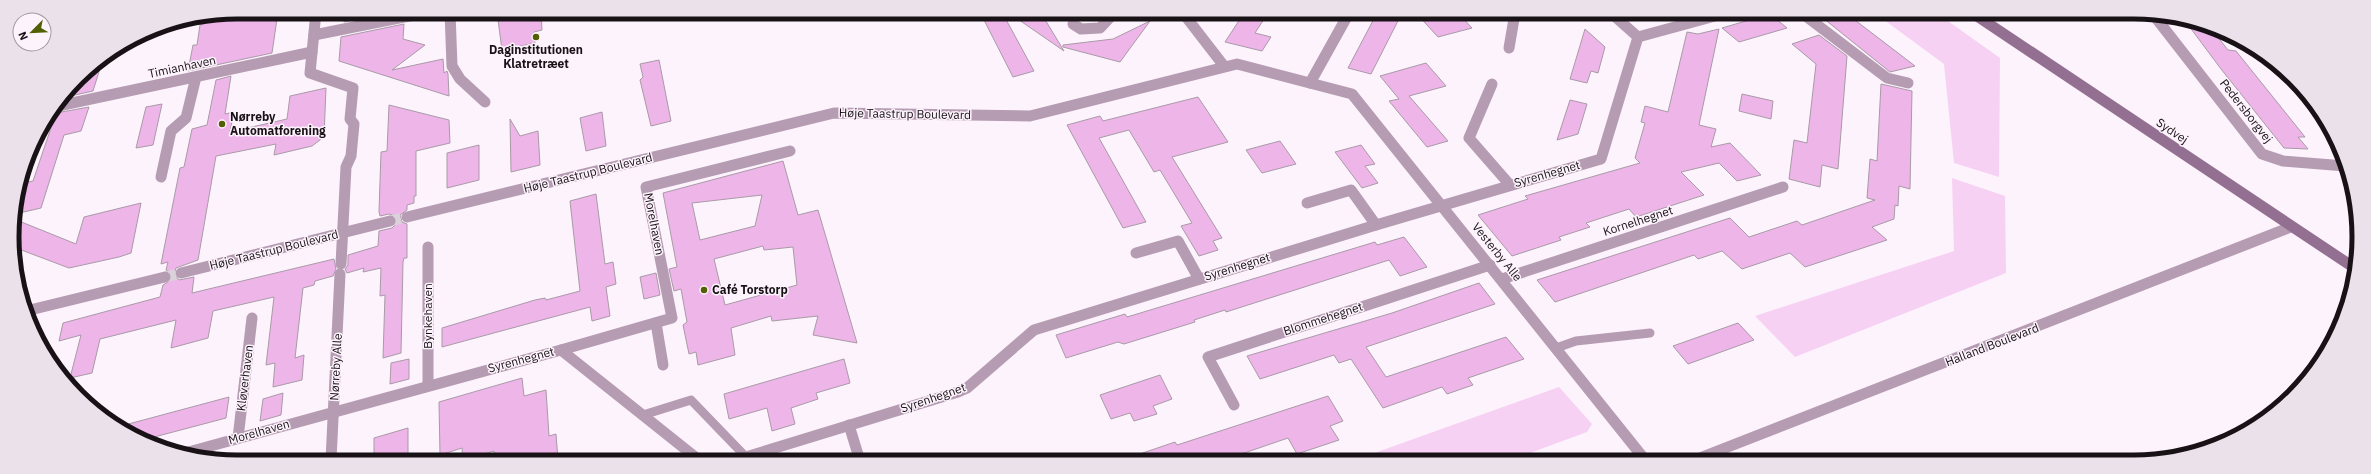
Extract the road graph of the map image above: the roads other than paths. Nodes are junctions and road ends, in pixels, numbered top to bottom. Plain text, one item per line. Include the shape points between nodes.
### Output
1 (315, 19) edge
2 (394, 19) edge
3 (450, 19) edge
4 (1108, 19) edge
5 (1188, 19) edge
6 (1346, 19) edge
7 (1514, 19) edge
8 (1617, 19) edge
9 (1708, 19) edge
10 (1810, 19) edge
11 (1981, 19) edge
12 (2158, 20) edge
13 (1074, 24) dead end
14 (314, 35) junction
15 (1638, 38) junction
16 (1509, 48) dead end
17 (312, 52) junction
18 (1224, 66) junction
19 (196, 77) junction
20 (1310, 83) junction
21 (1908, 83) dead end
22 (1492, 84) dead end
23 (485, 102) dead end
24 (63, 105) edge
25 (790, 151) dead end
26 (2339, 166) edge
27 (161, 177) dead end
28 (1510, 185) junction
29 (1783, 188) dead end
30 (1307, 203) dead end
31 (1442, 205) junction
32 (407, 217) tunnel mouth
33 (390, 221) tunnel mouth
34 (1376, 225) junction
35 (2291, 227) junction
36 (342, 233) junction
37 (428, 247) dead end
38 (1136, 253) dead end
39 (2350, 264) edge
40 (1490, 265) junction
41 (181, 273) tunnel mouth
42 (164, 277) tunnel mouth
43 (1199, 279) junction
44 (1502, 279) junction
45 (32, 310) edge
46 (252, 318) dead end
47 (656, 323) junction
48 (1650, 333) dead end
49 (1556, 348) junction
50 (561, 350) junction
51 (663, 365) dead end
52 (428, 385) junction
53 (1234, 405) dead end
54 (334, 411) junction
55 (643, 415) junction
56 (849, 425) junction
57 (238, 438) junction
58 (192, 451) edge
59 (332, 455) edge
60 (693, 455) edge
61 (738, 455) edge
62 (754, 455) edge
63 (858, 455) edge
64 (1641, 455) edge
65 (1707, 455) edge

1 - 14 street
2 - 14 street
3 - 23 street via 452,66 460,78
4 - 13 street via 1100,28 1081,29
5 - 18 street
6 - 20 street
7 - 16 street
8 - 15 street
9 - 15 street
10 - 21 street via 1888,78
11 - 35 main road, Sydvej
12 - 26 street, Pedersborgvej via 2262,154 2283,161
14 - 17 street
15 - 28 street, Syrenhegnet via 1619,94 1602,158
17 - 19 street, Timianhaven
17 - 36 street, Nørreby Alle via 310,73 353,88 350,119 354,124 351,160 346,168
18 - 20 street, Høje Taastrup Boulevard via 1237,64
18 - 32 street, Høje Taastrup Boulevard via 1030,116 834,113
19 - 24 street, Timianhaven
19 - 27 street via 186,118 171,131
20 - 31 street, Vesterby Alle via 1352,94
22 - 28 street via 1469,138
25 - 47 street, Morelhaven via 646,187 672,318
28 - 31 street, Syrenhegnet
29 - 44 street, Kornelhegnet
30 - 34 street via 1351,190
31 - 34 street, Syrenhegnet
31 - 40 street, Vesterby Alle
33 - 36 street, Høje Taastrup Boulevard
34 - 43 street, Syrenhegnet
35 - 39 main road, Sydvej
35 - 65 street, Halland Boulevard
36 - 41 street, Høje Taastrup Boulevard
36 - 54 street, Nørreby Alle
37 - 52 street, Bynkehaven
38 - 43 street via 1178,241
40 - 44 street, Vesterby Alle
40 - 53 street, Blommehegnet via 1208,356
42 - 45 street
43 - 56 street, Syrenhegnet via 1034,330 967,388
44 - 49 street, Vesterby Alle
46 - 57 street, Kløverhaven
47 - 50 street, Morelhaven
47 - 51 street
48 - 49 lane via 1576,341
49 - 64 street, Vesterby Alle
50 - 52 street, Syrenhegnet
50 - 55 street, Syrenhegnet
52 - 54 street, Syrenhegnet
54 - 57 street, Morelhaven
54 - 59 street, Nørreby Alle
55 - 60 street, Syrenhegnet
55 - 61 lane via 691,400
56 - 62 street, Syrenhegnet
56 - 63 street
57 - 58 street, Morelhaven

